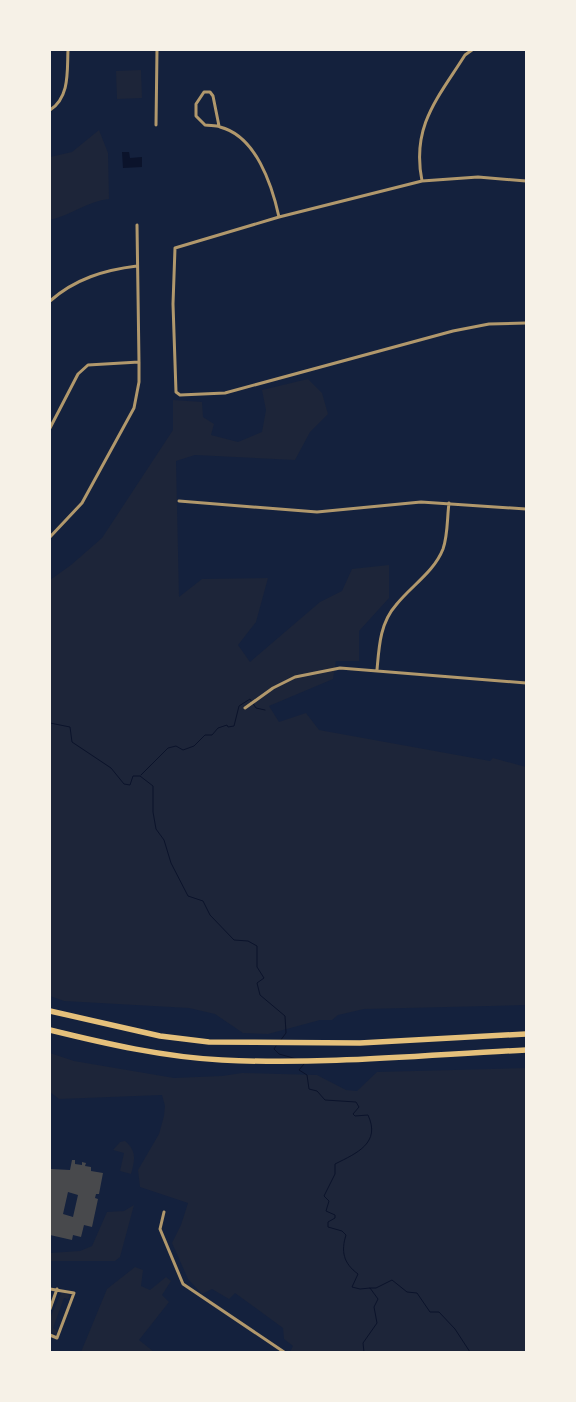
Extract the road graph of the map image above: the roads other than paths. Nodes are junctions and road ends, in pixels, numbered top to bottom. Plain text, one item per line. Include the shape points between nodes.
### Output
1 (68, 50) edge
2 (157, 50) edge
3 (472, 50) edge
4 (50, 110) edge
5 (156, 125) dead end
6 (219, 126) junction
7 (422, 181) junction
8 (526, 181) edge
9 (279, 217) junction
10 (137, 225) dead end
11 (137, 266) junction
12 (50, 302) edge
13 (526, 322) edge
14 (139, 362) junction
15 (50, 428) edge
16 (179, 502) dead end
17 (449, 503) junction
18 (526, 509) edge
19 (50, 537) edge
20 (377, 670) junction
21 (526, 683) edge
22 (245, 708) dead end
23 (50, 1011) edge
24 (50, 1030) edge
25 (526, 1034) edge
26 (526, 1050) edge
27 (164, 1212) dead end
28 (50, 1289) edge
29 (57, 1289) junction
30 (50, 1309) edge
31 (50, 1335) edge
32 (284, 1352) edge

1 - 4 street via 64,93
2 - 5 street
3 - 7 street via 424,123 419,137
6 - 6 street via 213,96 204,92 196,104 196,116 205,125
6 - 9 street via 240,138 256,156 270,182
7 - 8 street via 478,177
7 - 9 street
9 - 13 street via 175,248 173,304 176,392 180,395 225,393 453,331 488,324
10 - 11 street
11 - 12 street via 108,269 70,286
11 - 14 street
14 - 15 street via 88,365 78,374
14 - 19 street via 140,382 134,408 82,503
16 - 17 street via 317,512 398,503
17 - 18 street
17 - 20 street via 443,549 436,562 395,605 387,618 380,641
20 - 21 street
20 - 22 street via 340,668 295,677
23 - 25 highway via 160,1036 209,1042 360,1043
24 - 26 highway via 121,1047 221,1060 295,1062
27 - 32 street via 160,1228 183,1284
28 - 29 street
29 - 30 street
29 - 31 street via 74,1293 57,1338

